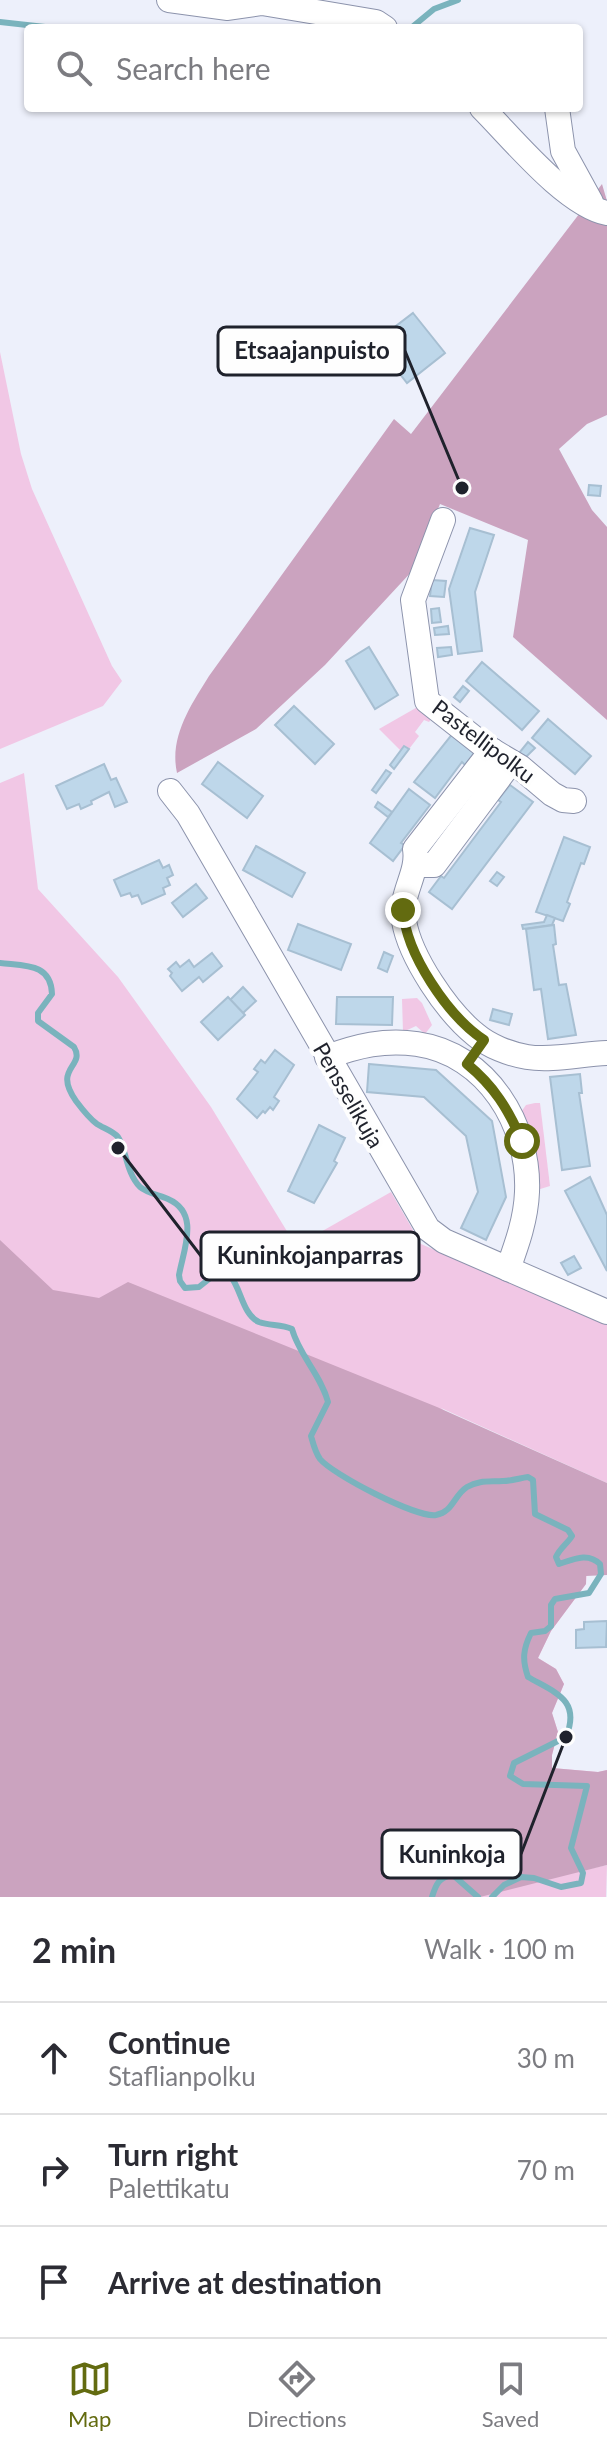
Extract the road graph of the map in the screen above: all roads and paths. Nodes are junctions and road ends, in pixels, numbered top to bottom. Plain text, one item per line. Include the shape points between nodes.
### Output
1 (169, 0) edge
2 (379, 24) edge
3 (486, 112) edge
4 (558, 112) edge
5 (602, 212) edge
6 (443, 520) dead end
7 (501, 756) junction
8 (170, 791) dead end
9 (574, 801) dead end
10 (484, 1040) junction
11 (607, 1053) edge
12 (327, 1057) junction
13 (467, 1064) junction
14 (508, 1269) junction
15 (607, 1312) edge

1 - 2 street via 228,8 262,3
3 - 5 street via 559,186
4 - 5 street via 563,151
6 - 7 street, Pastellipolku via 413,600 427,701
7 - 9 street, Pastellipolku via 552,794
7 - 10 street via 415,849 418,865 405,892 404,921 411,943 441,996
8 - 12 street, Pensselikuja
10 - 11 street via 529,1057
10 - 13 street
12 - 13 street via 361,1045 398,1042 426,1045
12 - 14 street, Pensselikuja via 428,1229
13 - 14 street via 495,1090 522,1141 527,1192
14 - 15 street, Pensselikuja

